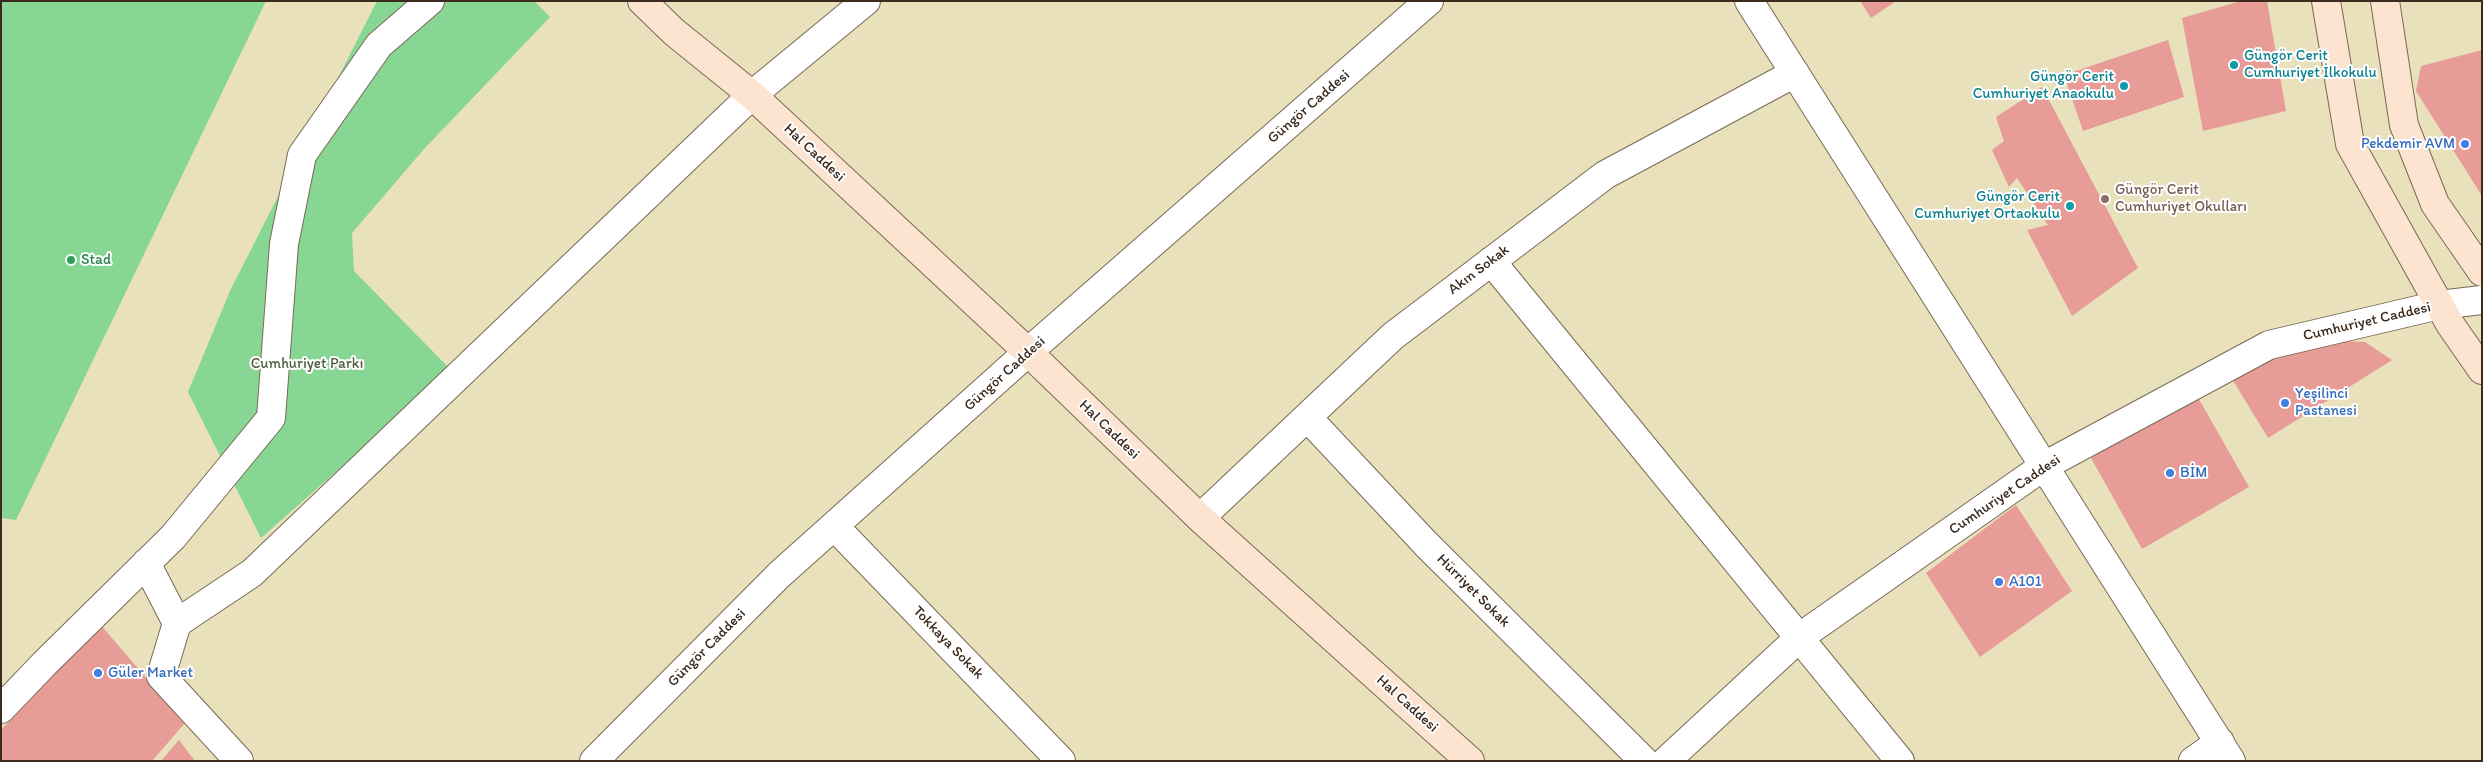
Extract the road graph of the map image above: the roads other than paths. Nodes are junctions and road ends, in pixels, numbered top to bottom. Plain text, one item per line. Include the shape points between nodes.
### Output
1 (430, 1) edge
2 (642, 1) edge
3 (866, 1) edge
4 (1429, 1) edge
5 (1749, 1) edge
6 (2326, 1) edge
7 (2385, 1) edge
8 (1795, 73) junction
9 (752, 95) junction
10 (1491, 261) junction
11 (2482, 272) edge
12 (2482, 300) edge
13 (2439, 305) junction
14 (1028, 352) junction
15 (2482, 370) edge
16 (1307, 417) junction
17 (2044, 466) junction
18 (1200, 518) junction
19 (834, 526) junction
20 (146, 563) junction
21 (178, 623) junction
22 (1800, 637) junction
23 (1, 709) edge
24 (2226, 751) edge
25 (239, 761) edge
26 (594, 761) edge
27 (1061, 761) edge
28 (1470, 761) edge
29 (1644, 761) edge
30 (1666, 761) edge
31 (1900, 761) edge
32 (2193, 761) edge

1 - 20 street via 379,45 302,155 284,244 271,418 173,536
2 - 9 street, Hal Caddesi via 674,32
3 - 9 street
4 - 14 street, Güngör Caddesi
5 - 8 street
6 - 13 street via 2350,144
7 - 11 street via 2404,125 2435,204
8 - 10 street, Akın Sokak via 1605,175
8 - 17 street
9 - 14 street, Hal Caddesi
9 - 21 street via 252,573
10 - 16 street, Akın Sokak via 1393,336
10 - 22 street
12 - 13 street, Cumhuriyet Caddesi
13 - 15 street
13 - 17 street, Cumhuriyet Caddesi via 2269,345
14 - 18 street, Hal Caddesi
14 - 19 street, Güngör Caddesi
16 - 18 street, Akın Sokak
16 - 29 street, Hürriyet Sokak via 1426,544
17 - 22 street, Cumhuriyet Caddesi
17 - 24 street
18 - 28 street, Hal Caddesi
19 - 26 street, Güngör Caddesi via 779,575
19 - 27 street, Tokkaya Sokak
20 - 21 street
20 - 23 street
21 - 25 street via 161,676
22 - 30 street, Cumhuriyet Caddesi
22 - 31 street
24 - 32 street

